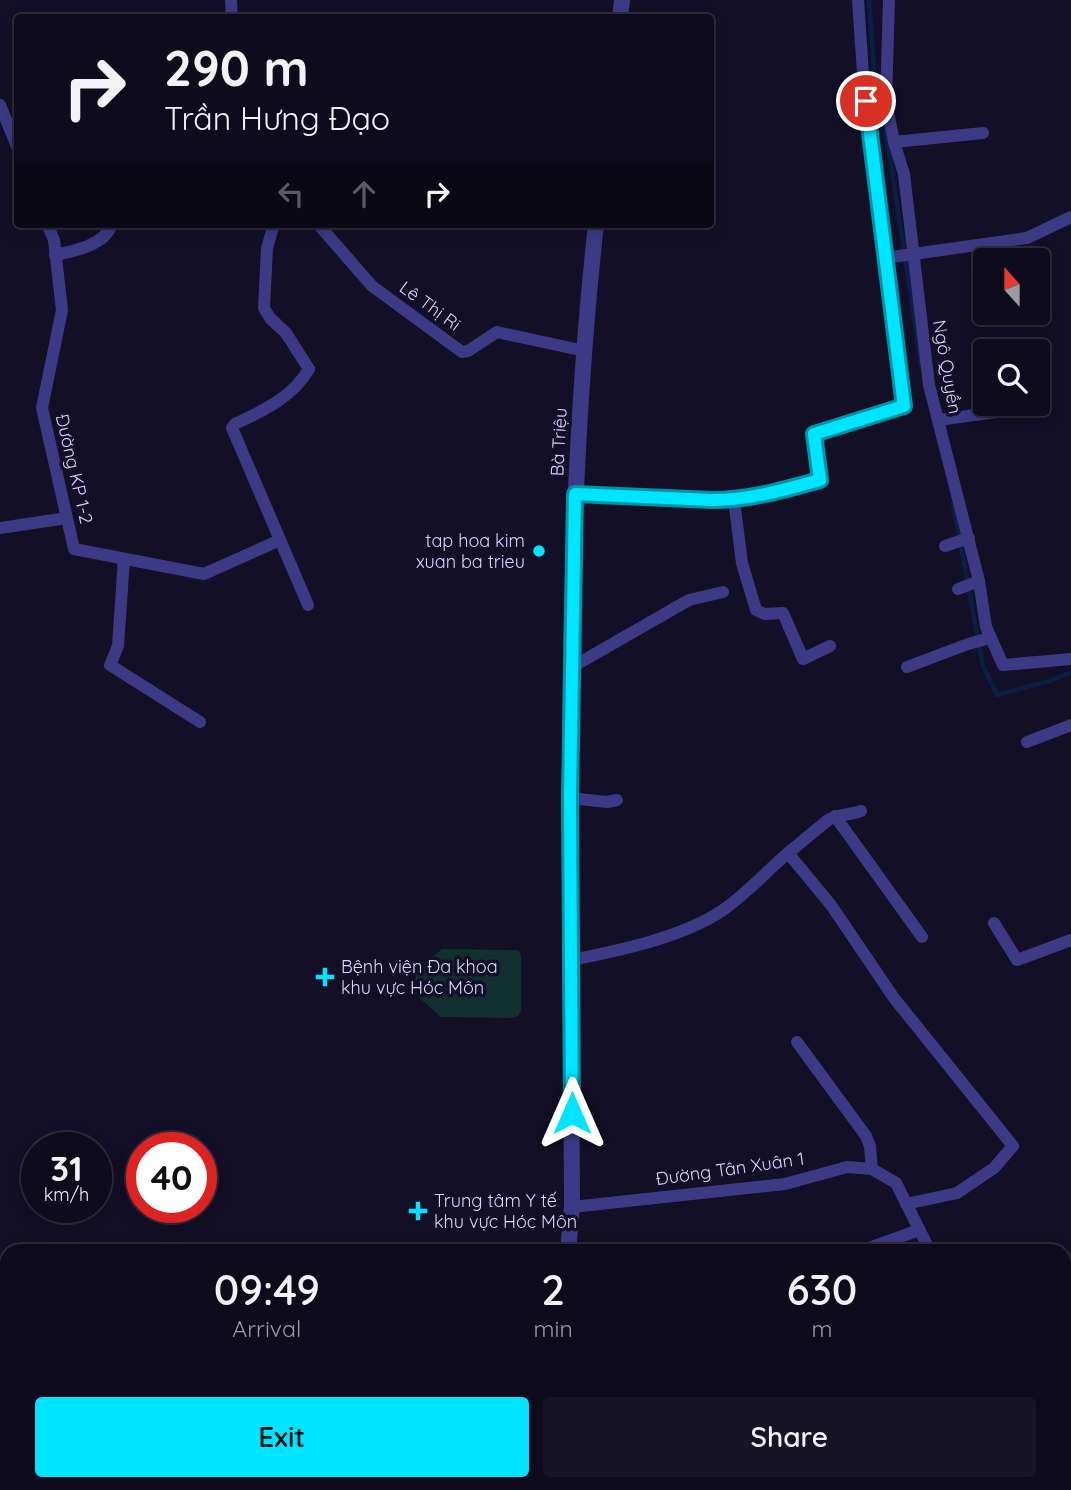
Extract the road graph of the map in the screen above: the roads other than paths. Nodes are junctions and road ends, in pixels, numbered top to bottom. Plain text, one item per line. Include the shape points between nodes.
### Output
1 (858, 0) edge
2 (888, 0) edge
3 (0, 105) edge
4 (4, 130) edge
5 (983, 133) dead end
6 (894, 142) junction
7 (1071, 217) edge
8 (49, 228) edge
9 (110, 228) edge
10 (273, 228) edge
11 (321, 228) edge
12 (596, 228) edge
13 (912, 254) junction
14 (55, 256) junction
15 (885, 258) junction
16 (584, 351) junction
17 (973, 415) edge
18 (938, 420) junction
19 (575, 494) junction
20 (734, 500) junction
21 (67, 518) junction
22 (0, 528) edge
23 (967, 539) junction
24 (280, 540) junction
25 (947, 545) dead end
26 (124, 559) junction
27 (977, 582) junction
28 (958, 589) dead end
29 (723, 592) dead end
30 (308, 605) dead end
31 (987, 639) junction
32 (830, 646) dead end
33 (1071, 659) edge
34 (572, 667) junction
35 (907, 667) dead end
36 (200, 722) dead end
37 (1071, 725) edge
38 (1027, 742) dead end
39 (570, 798) junction
40 (617, 800) dead end
41 (861, 811) dead end
42 (835, 816) junction
43 (788, 853) junction
44 (994, 923) dead end
45 (922, 937) dead end
46 (1071, 940) edge
47 (571, 960) junction
48 (797, 1042) dead end
49 (872, 1169) junction
50 (906, 1204) junction
51 (572, 1207) junction
52 (919, 1230) junction
53 (569, 1244) edge
54 (881, 1244) edge
55 (926, 1244) edge

1 - 15 street via 866,117
2 - 6 street, Ngô Quyền via 886,102
3 - 4 street
5 - 6 street
6 - 13 street, Ngô Quyền via 904,174
7 - 13 street via 1027,238
8 - 14 street, Đường KP 1-2
9 - 14 street via 95,242
10 - 24 street via 267,248 264,308 309,369 279,402 232,428
11 - 16 street, Lê Thị Ri via 372,286 462,352 497,332
12 - 16 street, Bà Triệu
13 - 15 street
13 - 18 street, Ngô Quyền via 929,386
14 - 21 street, Đường KP 1-2 via 61,310 42,408
15 - 20 street via 904,406 814,434 820,480
16 - 19 street, Bà Triệu
17 - 18 street
18 - 23 street, Ngô Quyền
19 - 20 street
19 - 34 street, Bà Triệu
20 - 32 street via 742,563 756,610 783,614 803,659
21 - 22 street
21 - 26 street, Đường KP 1-2 via 74,549
23 - 25 street
23 - 27 street, Ngô Quyền
24 - 26 street via 204,574
24 - 30 street
26 - 36 street via 118,646 110,665
27 - 28 street
27 - 31 street, Ngô Quyền
29 - 34 street via 689,600
31 - 33 street, Ngô Quyền via 1003,665
31 - 35 street
34 - 39 street, Bà Triệu
37 - 38 street
39 - 40 street
39 - 47 street, Bà Triệu
41 - 42 street
42 - 43 street
42 - 45 street
43 - 47 street via 723,910 625,950
43 - 50 street via 831,905 894,998 1013,1146 994,1168 957,1193
44 - 46 street via 1017,960
47 - 51 street, Bà Triệu
48 - 49 street via 866,1136
49 - 50 street via 896,1183
49 - 51 street, Đường Tân Xuân 1 via 847,1167 785,1184
50 - 52 street
51 - 53 street, Bà Triệu
52 - 54 street
52 - 55 street

